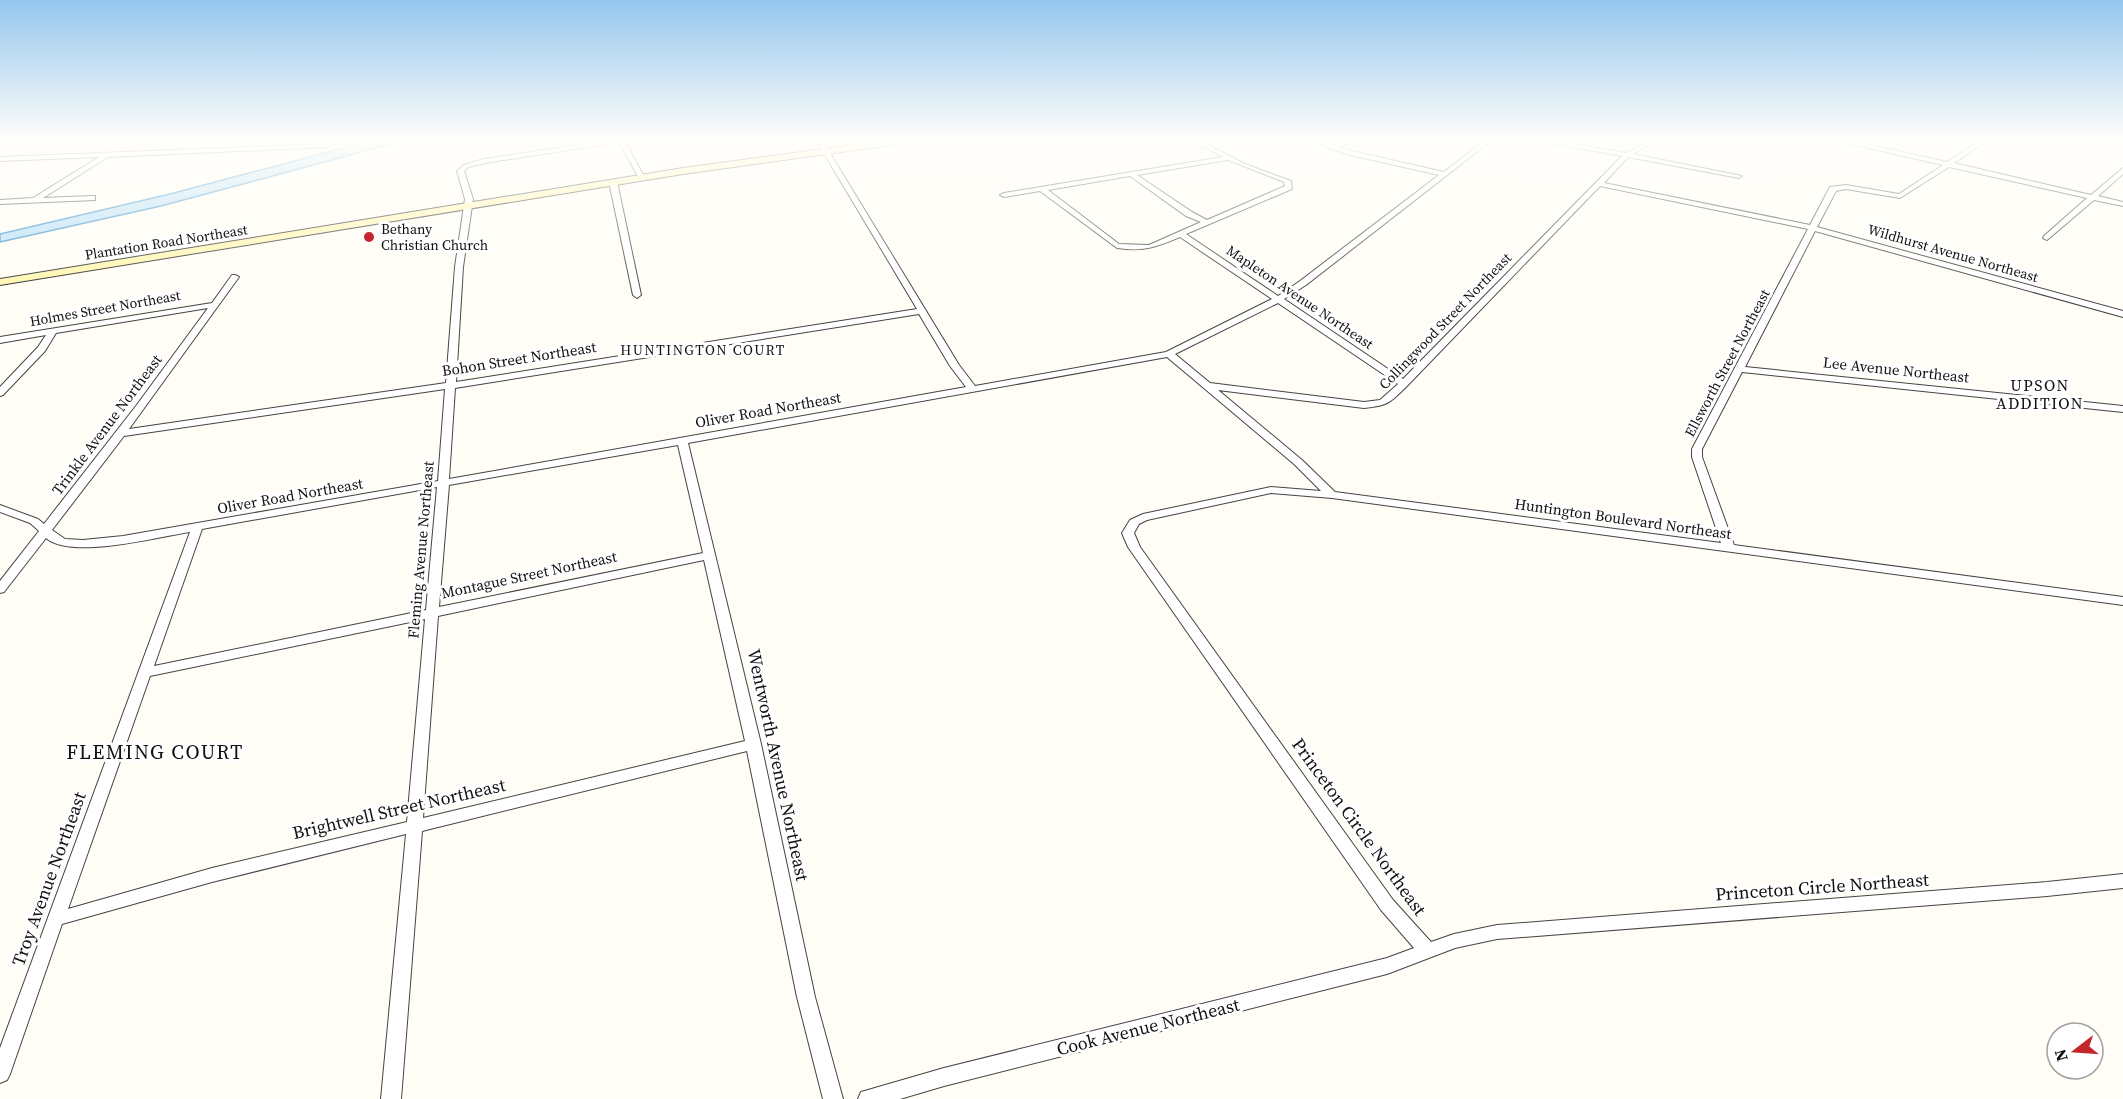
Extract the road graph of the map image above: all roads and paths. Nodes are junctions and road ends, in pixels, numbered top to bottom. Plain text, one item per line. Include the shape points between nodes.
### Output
1 (48, 191) edge
2 (466, 191) edge
3 (559, 191) edge
4 (615, 191) edge
5 (850, 191) edge
6 (1028, 191) edge
7 (1045, 191) edge
8 (1156, 191) edge
9 (1280, 191) edge
10 (1423, 191) edge
11 (1592, 191) edge
12 (1634, 191) edge
13 (1831, 191) edge
14 (1869, 191) edge
15 (1907, 191) edge
16 (2068, 191) edge
17 (2099, 191) edge
18 (1004, 195) dead end
19 (2093, 197) junction
20 (92, 198) dead end
21 (34, 200) junction
22 (0, 202) edge
23 (2123, 204) edge
24 (467, 207) junction
25 (1208, 223) junction
26 (1813, 228) junction
27 (1181, 234) junction
28 (2048, 238) dead end
29 (235, 277) dead end
30 (0, 282) edge
31 (637, 295) dead end
32 (1279, 299) junction
33 (215, 305) junction
34 (922, 310) junction
35 (2123, 314) edge
36 (53, 331) junction
37 (0, 340) edge
38 (1169, 354) junction
39 (1738, 369) junction
40 (1404, 384) junction
41 (450, 385) junction
42 (1208, 386) junction
43 (972, 389) junction
44 (0, 393) edge
45 (2123, 409) edge
46 (120, 433) junction
47 (682, 440) junction
48 (442, 484) junction
49 (1332, 495) junction
50 (0, 508) edge
51 (197, 528) junction
52 (46, 529) junction
53 (1729, 548) junction
54 (710, 555) junction
55 (0, 589) edge
56 (2123, 601) edge
57 (432, 612) junction
58 (144, 672) junction
59 (754, 744) junction
60 (414, 828) junction
61 (2123, 881) edge
62 (56, 919) junction
63 (1427, 950) junction
64 (0, 1074) edge
65 (390, 1099) edge
66 (833, 1099) edge
67 (868, 1099) edge

1 - 21 street
2 - 24 street, Fleming Avenue Northeast
3 - 24 main road, Plantation Road Northeast
4 - 31 street
5 - 34 street
6 - 18 street
7 - 27 street via 1117,246 1150,247
8 - 25 street
9 - 25 street
10 - 32 street, Oliver Road Northeast
11 - 40 street, Collingwood Street Northeast
12 - 26 street, Wildhurst Avenue Northeast
13 - 26 street, Ellsworth Street Northeast
14 - 15 street, Ellsworth Street Northeast via 1900,196
16 - 19 street
17 - 19 street
19 - 23 street
19 - 28 street
20 - 21 street
21 - 22 street
24 - 30 main road, Plantation Road Northeast
24 - 41 street, Fleming Avenue Northeast
25 - 27 street
26 - 35 street, Wildhurst Avenue Northeast
26 - 39 street, Ellsworth Street Northeast
27 - 32 street, Mapleton Avenue Northeast
29 - 33 street, Trinkle Avenue Northeast
32 - 38 street, Oliver Road Northeast
32 - 40 street, Mapleton Avenue Northeast
33 - 36 street, Holmes Street Northeast
33 - 46 street, Trinkle Avenue Northeast
34 - 41 street, Bohon Street Northeast
34 - 43 street
36 - 37 street, Holmes Street Northeast
36 - 44 street via 42,349
38 - 42 street
38 - 43 street, Oliver Road Northeast
39 - 45 street, Lee Avenue Northeast
39 - 53 street, Ellsworth Street Northeast via 1697,449
40 - 42 street, Collingwood Street Northeast via 1382,403 1364,405
41 - 46 street, Bohon Street Northeast
41 - 48 street, Fleming Avenue Northeast
42 - 49 street
43 - 47 street, Oliver Road Northeast
46 - 52 street, Trinkle Avenue Northeast
47 - 48 street, Oliver Road Northeast
47 - 54 street, Wentworth Avenue Northeast
48 - 51 street, Oliver Road Northeast
48 - 57 street, Fleming Avenue Northeast
49 - 53 street, Huntington Boulevard Northeast
49 - 63 street, Princeton Circle Northeast via 1271,490 1143,517 1134,522 1128,533 1134,548 1387,905
50 - 52 street, Oliver Road Northeast
51 - 52 street, Oliver Road Northeast via 72,544 57,541
51 - 58 street, Troy Avenue Northeast
52 - 55 street, Trinkle Avenue Northeast
53 - 56 street, Huntington Boulevard Northeast
54 - 57 street, Montague Street Northeast
54 - 59 street, Wentworth Avenue Northeast
57 - 58 street, Montague Street Northeast
57 - 60 street, Fleming Avenue Northeast
58 - 62 street, Troy Avenue Northeast
59 - 60 street, Brightwell Street Northeast
59 - 66 street, Wentworth Avenue Northeast via 806,997
60 - 62 street, Brightwell Street Northeast via 212,875
60 - 65 street, Fleming Avenue Northeast
61 - 63 street, Princeton Circle Northeast via 1497,932
62 - 64 street, Troy Avenue Northeast
63 - 67 street, Cook Avenue Northeast via 1387,966

